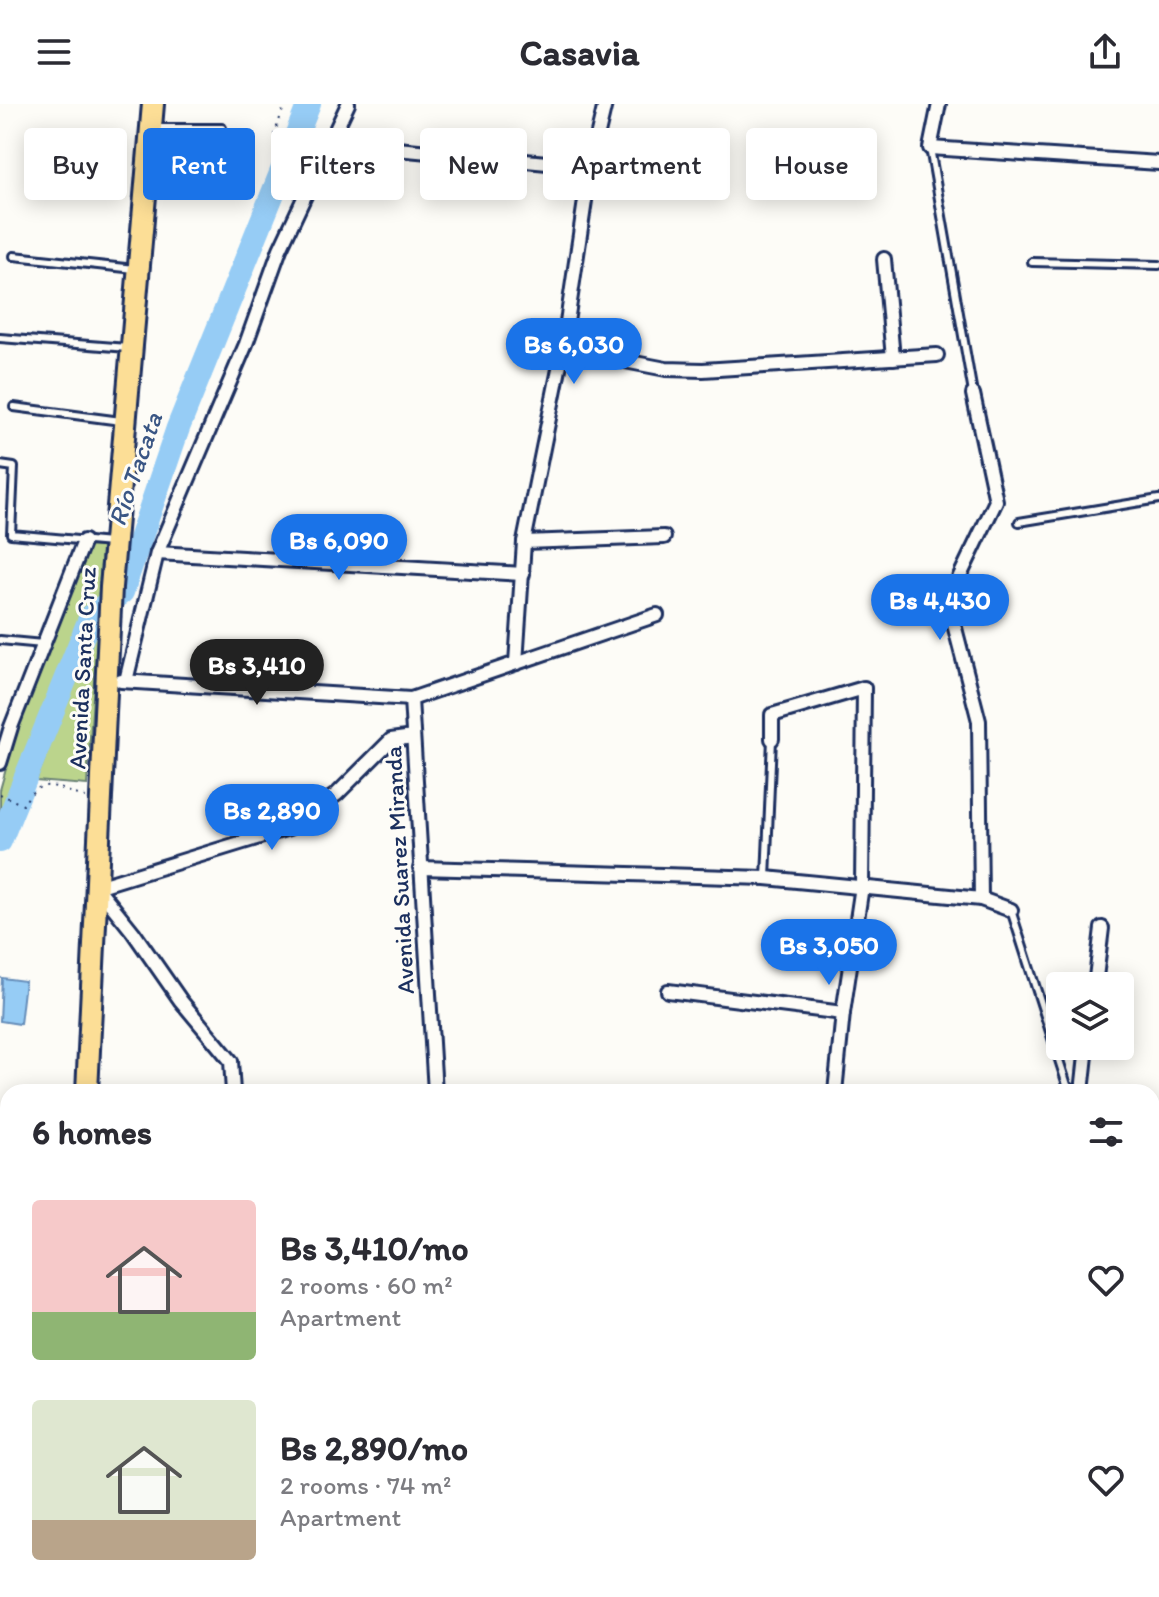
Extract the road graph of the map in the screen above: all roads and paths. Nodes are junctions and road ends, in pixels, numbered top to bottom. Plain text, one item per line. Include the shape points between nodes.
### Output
1 (153, 104) edge
2 (285, 104) edge
3 (348, 104) edge
4 (605, 104) edge
5 (939, 104) edge
6 (151, 128) edge
7 (276, 128) edge
8 (338, 128) edge
9 (599, 128) edge
10 (930, 148) junction
11 (404, 150) edge
12 (543, 163) edge
13 (1159, 163) edge
14 (144, 200) edge
15 (304, 200) edge
16 (585, 200) edge
17 (14, 256) dead end
18 (884, 259) dead end
19 (1032, 262) dead end
20 (1159, 265) edge
21 (138, 269) junction
22 (0, 338) edge
23 (131, 348) junction
24 (563, 349) junction
25 (937, 355) dead end
26 (893, 358) junction
27 (973, 394) joint
28 (14, 407) dead end
29 (125, 422) junction
30 (0, 465) edge
31 (1159, 499) edge
32 (1019, 522) dead end
33 (664, 537) dead end
34 (84, 541) junction
35 (524, 542) junction
36 (114, 544) junction
37 (157, 553) junction
38 (523, 574) junction
39 (657, 615) dead end
40 (0, 640) edge
41 (43, 644) junction
42 (516, 663) junction
43 (116, 680) junction
44 (411, 699) junction
45 (413, 737) junction
46 (772, 739) joint
47 (2, 748) edge
48 (0, 763) edge
49 (0, 794) edge
50 (101, 799) junction
51 (420, 868) junction
52 (766, 878) junction
53 (862, 886) junction
54 (97, 887) junction
55 (981, 899) junction
56 (1011, 910) joint
57 (1102, 928) dead end
58 (1097, 972) edge
59 (668, 991) dead end
60 (843, 1013) junction
61 (1085, 1060) edge
62 (87, 1084) edge
63 (232, 1084) edge
64 (434, 1084) edge
65 (836, 1084) edge
66 (1067, 1084) edge
67 (1083, 1084) edge

1 - 6 main road, Avenida Santa Cruz
2 - 7 path
3 - 8 street
4 - 9 street
5 - 10 street
10 - 13 street
10 - 27 lane
11 - 12 street
14 - 21 main road, Avenida Santa Cruz
15 - 37 street
16 - 24 street
17 - 21 lane
18 - 26 street
19 - 20 lane
21 - 23 main road, Avenida Santa Cruz
22 - 23 lane
23 - 29 main road, Avenida Santa Cruz
24 - 26 street via 666,369
24 - 35 street
25 - 26 street
27 - 55 street via 996,501 948,601 979,721
28 - 29 lane
29 - 36 main road, Avenida Santa Cruz
30 - 34 lane via 14,467 11,534
31 - 32 lane
33 - 35 street
34 - 36 lane
34 - 41 street
35 - 38 street
36 - 43 main road, Avenida Santa Cruz via 109,624
37 - 38 street
37 - 43 street
38 - 42 street
39 - 42 street
40 - 41 lane
41 - 47 street
42 - 44 street
43 - 44 street
43 - 50 main road, Avenida Santa Cruz
44 - 45 street, Avenida Suarez Miranda
45 - 51 street, Avenida Suarez Miranda
45 - 54 street via 391,740 337,794 289,828
46 - 52 lane
46 - 53 street via 772,715 864,688
47 - 48 street
49 - 50 path via 23,805 30,792 57,785
50 - 54 main road, Avenida Santa Cruz
51 - 52 street
51 - 64 street, Avenida Suarez Miranda
52 - 53 street
53 - 55 street
53 - 60 street
54 - 62 main road, Avenida Santa Cruz
54 - 63 street via 231,1061
55 - 56 street
56 - 66 lane
57 - 58 street
59 - 60 street
60 - 65 street
61 - 67 street

